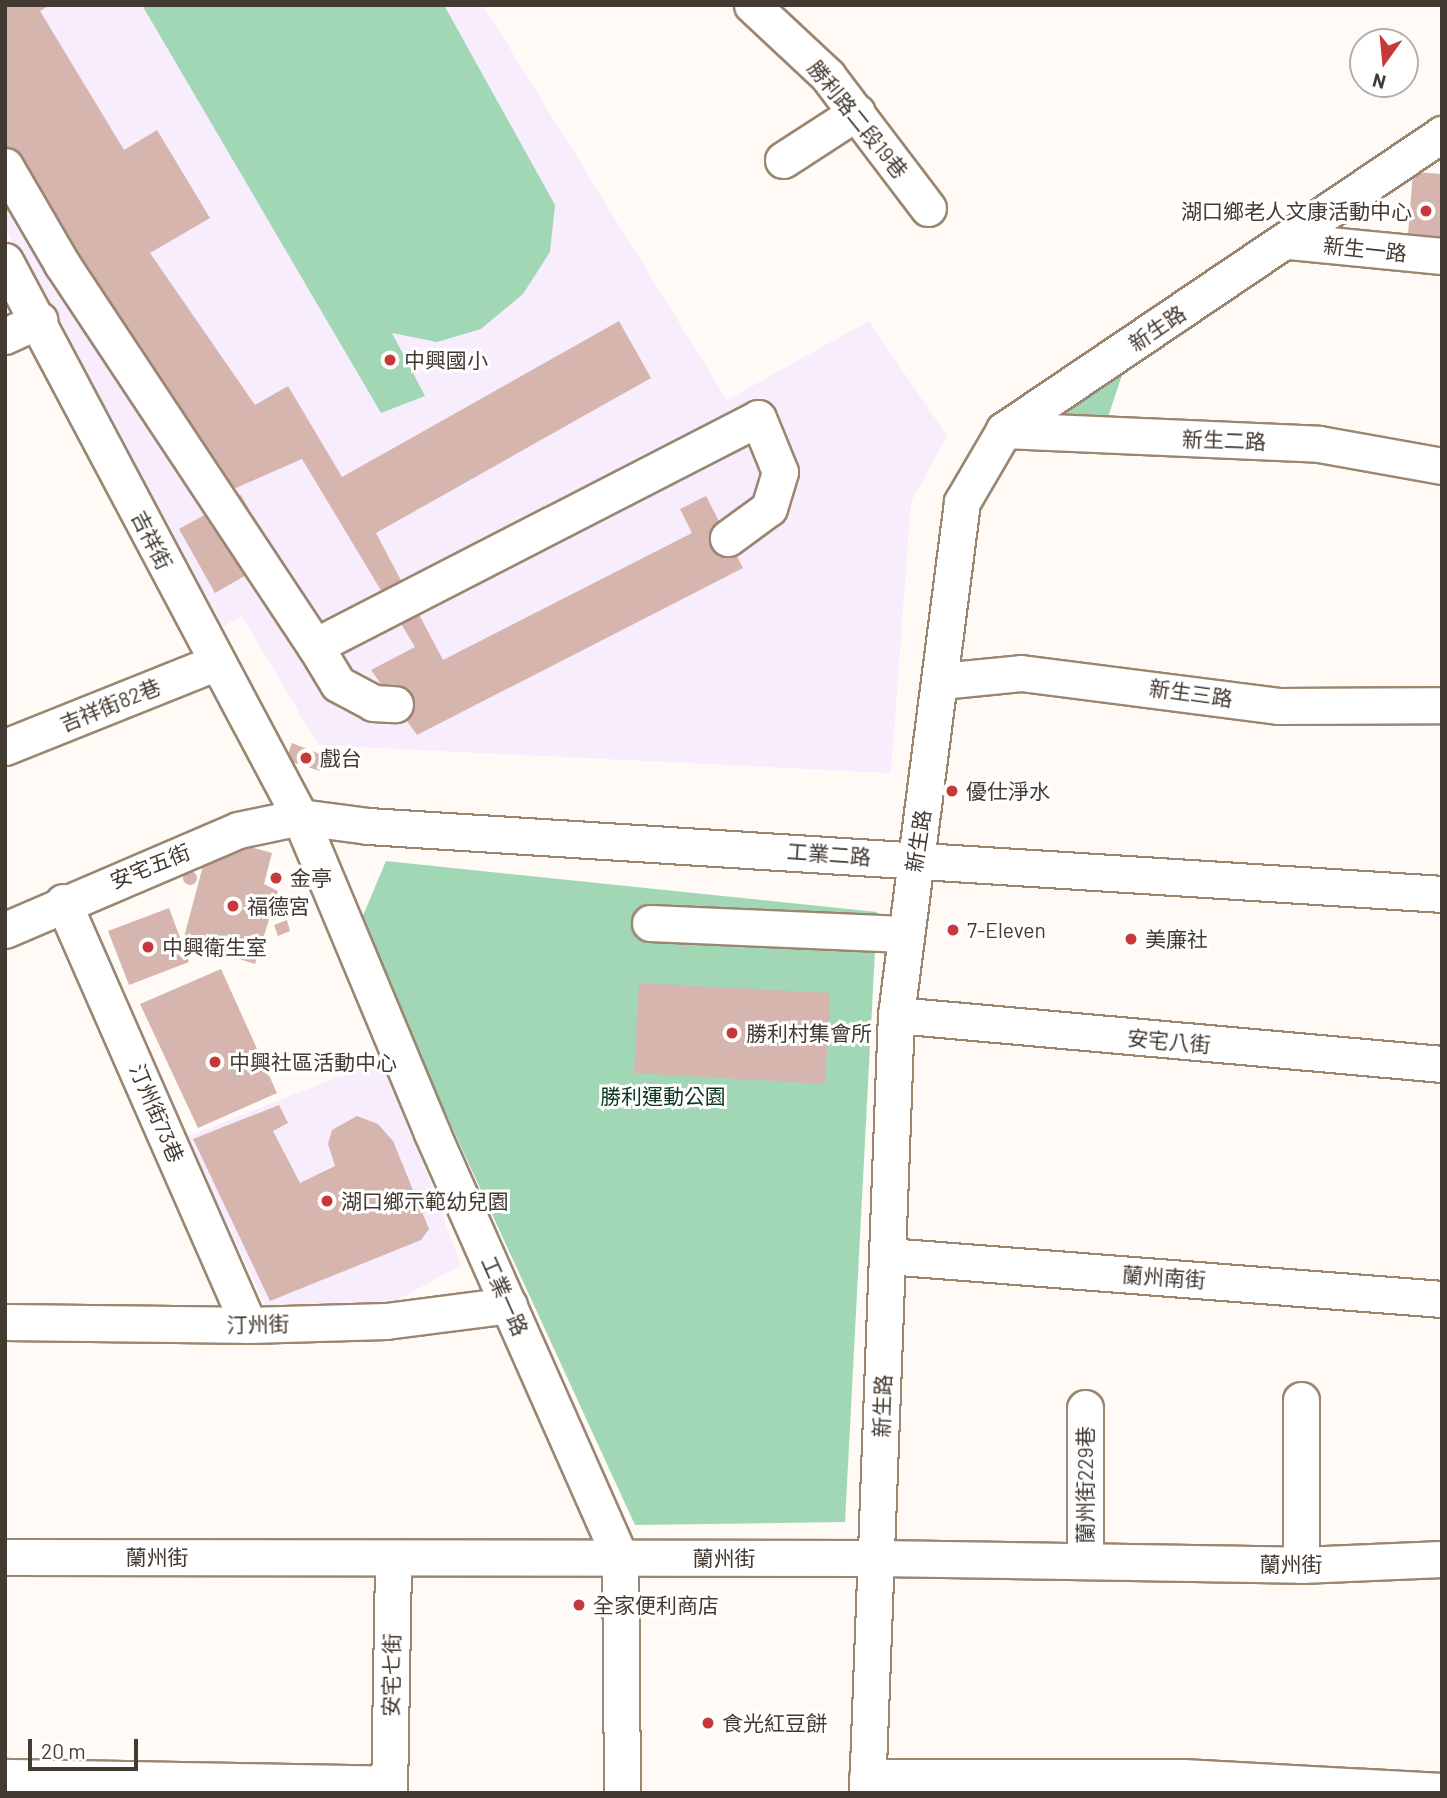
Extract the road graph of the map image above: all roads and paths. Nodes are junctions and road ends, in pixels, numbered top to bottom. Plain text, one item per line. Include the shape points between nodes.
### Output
1 (752, 5) edge
2 (857, 112) junction
3 (1442, 134) edge
4 (783, 160) dead end
5 (5, 166) edge
6 (928, 208) dead end
7 (1289, 241) junction
8 (1442, 256) edge
9 (62, 264) junction
10 (12, 272) edge
11 (40, 320) junction
12 (5, 335) edge
13 (1004, 430) junction
14 (1442, 466) edge
15 (727, 538) dead end
16 (315, 646) junction
17 (215, 663) junction
18 (941, 681) junction
19 (395, 704) dead end
20 (1442, 705) edge
21 (5, 747) edge
22 (300, 817) junction
23 (917, 859) junction
24 (1442, 894) edge
25 (63, 902) junction
26 (650, 923) dead end
27 (5, 930) edge
28 (904, 934) junction
29 (896, 1015) junction
30 (1442, 1064) edge
31 (887, 1256) junction
32 (1442, 1299) edge
33 (509, 1305) junction
34 (5, 1322) edge
35 (249, 1325) junction
36 (1301, 1400) dead end
37 (1085, 1408) dead end
38 (5, 1557) edge
39 (393, 1558) junction
40 (620, 1558) junction
41 (877, 1558) junction
42 (1442, 1559) edge
43 (1085, 1561) junction
44 (1301, 1565) junction
45 (5, 1777) edge
46 (867, 1785) edge
47 (389, 1788) edge
48 (1442, 1791) edge
49 (622, 1793) edge

1 - 2 street, 勝利路二段19巷 via 827,75
2 - 4 street
2 - 6 street, 勝利路二段19巷
3 - 7 street, 新生路
5 - 9 street
7 - 8 street, 新生一路
7 - 13 street, 新生路
9 - 10 street
9 - 16 street
10 - 11 street, 吉祥街
11 - 12 street
11 - 17 street, 吉祥街
13 - 14 street, 新生二路 via 1319,444
13 - 18 street, 新生路 via 962,502
15 - 16 street via 769,508 780,472 758,418
16 - 19 street via 338,684 373,703
17 - 21 street, 吉祥街82巷
17 - 22 street, 吉祥街
18 - 20 street, 新生三路 via 1021,673 1278,706
18 - 23 street, 新生路
22 - 23 street, 工業二路 via 368,826
22 - 25 street, 安宅五街 via 238,830
22 - 33 street, 工業一路
23 - 24 street, 工業二路
23 - 28 street, 新生路
25 - 27 street, 安宅五街
25 - 35 street, 汀州街73巷
26 - 28 street
28 - 29 street, 新生路
29 - 30 street, 安宅八街
29 - 31 street, 新生路
31 - 32 street, 蘭州南街
31 - 41 street, 新生路
33 - 35 street, 汀州街 via 386,1321
33 - 40 street, 工業一路
34 - 35 street, 汀州街
36 - 44 street
37 - 43 street, 蘭州街229巷
38 - 39 street, 蘭州街
39 - 40 street, 蘭州街
39 - 47 street, 安宅七街
40 - 41 street, 蘭州街
40 - 49 street, 工業一路
41 - 43 street, 蘭州街
41 - 46 street, 新生路
42 - 44 street, 蘭州街
43 - 44 street, 蘭州街
45 - 47 street
46 - 48 street via 1183,1777

